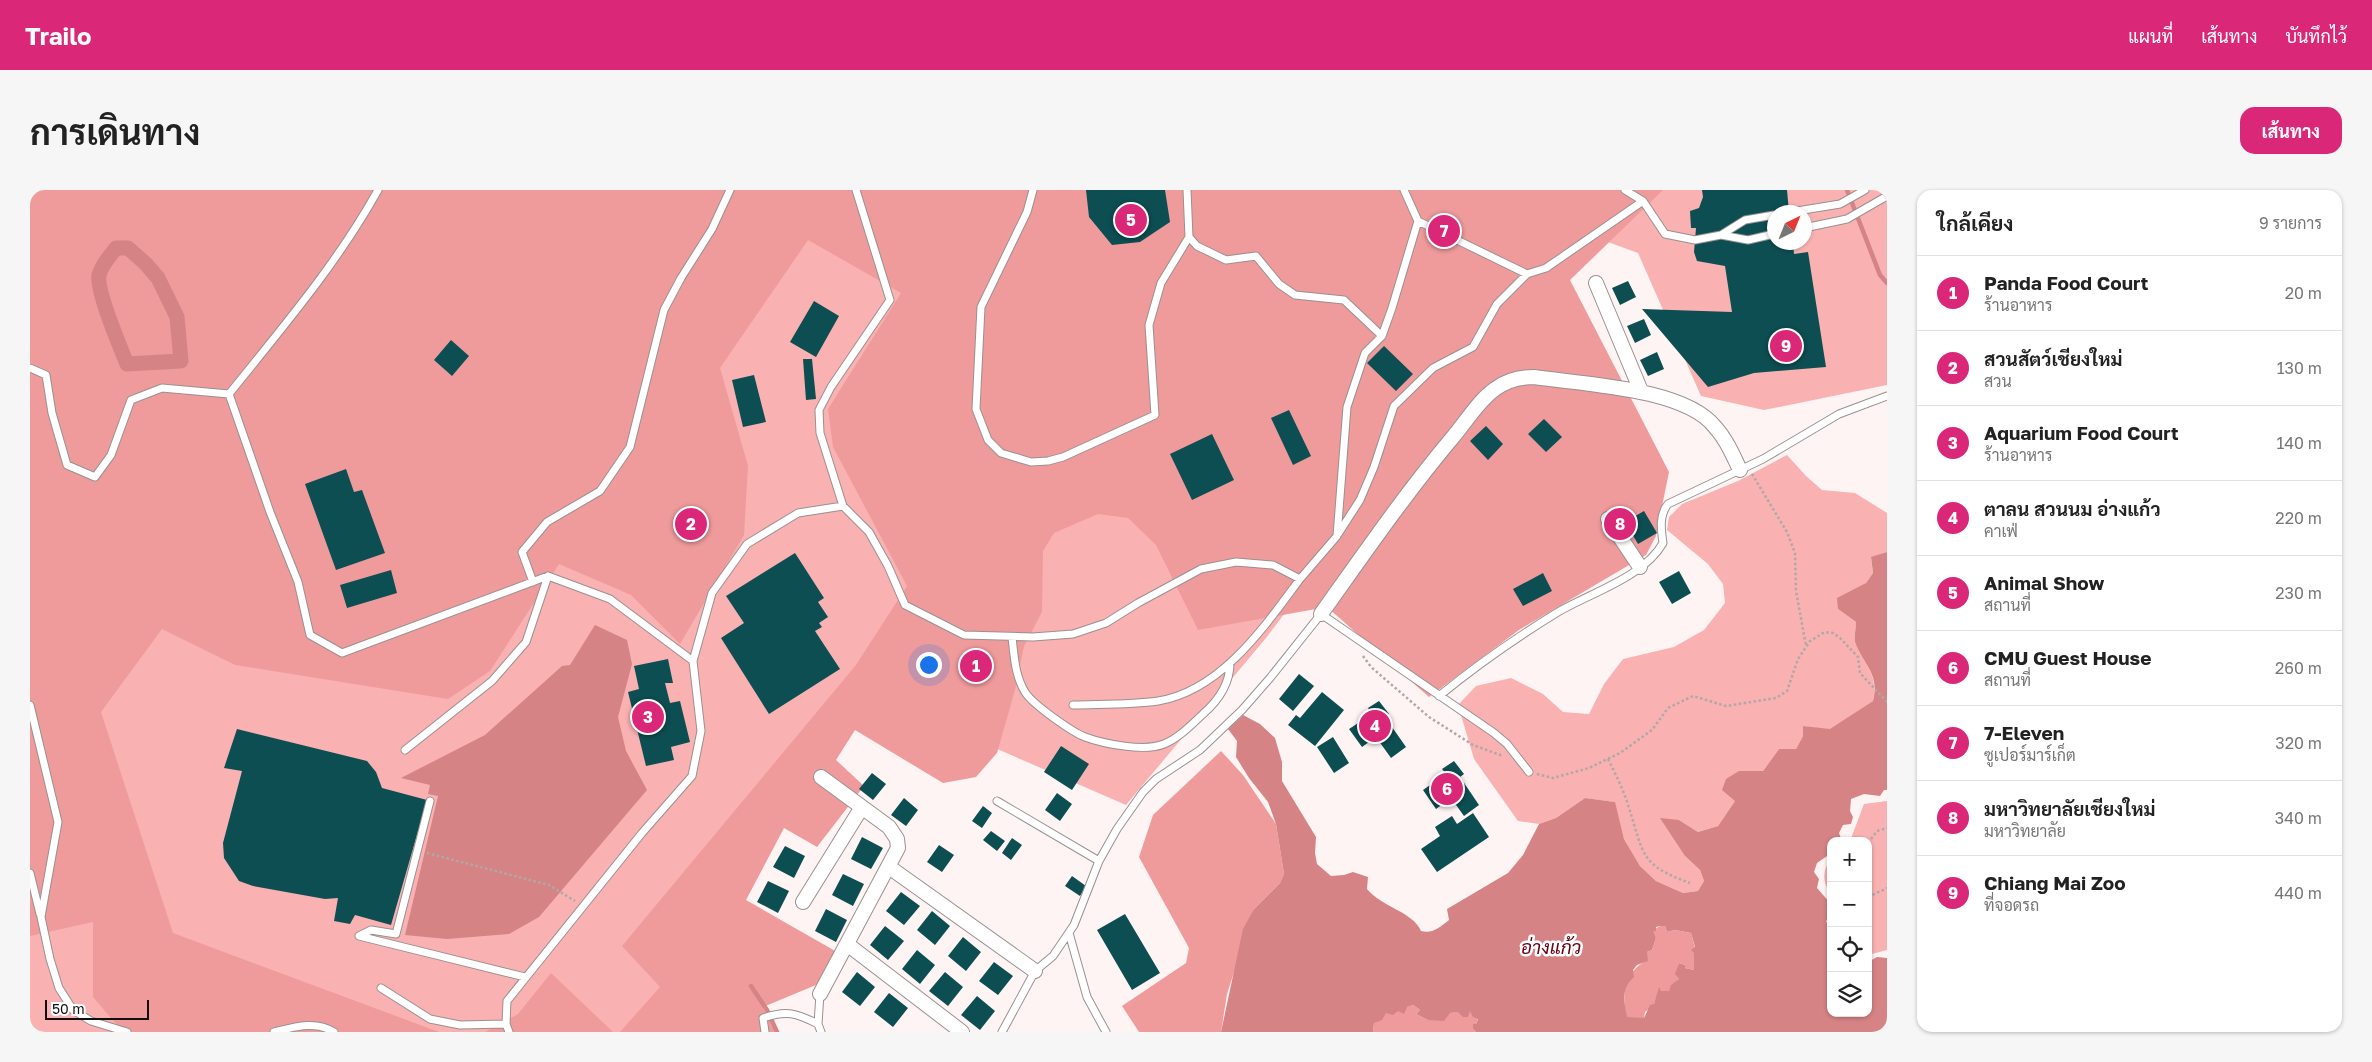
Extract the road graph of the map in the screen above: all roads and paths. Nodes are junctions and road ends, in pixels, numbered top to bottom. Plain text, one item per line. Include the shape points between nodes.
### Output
1 (378, 190) edge
2 (730, 190) edge
3 (856, 190) edge
4 (1033, 190) edge
5 (1187, 190) edge
6 (1404, 190) edge
7 (1625, 190) edge
8 (1865, 190) edge
9 (1887, 196) edge
10 (1643, 201) junction
11 (1812, 208) edge
12 (1767, 216) edge
13 (1418, 221) junction
14 (1812, 226) edge
15 (1721, 235) junction
16 (1767, 236) edge
17 (1189, 237) junction
18 (1527, 274) junction
19 (1596, 283) dead end
20 (1382, 336) junction
21 (30, 368) edge
22 (1641, 392) junction
23 (229, 394) junction
24 (1887, 396) edge
25 (1744, 468) junction
26 (843, 506) junction
27 (1608, 519) dead end
28 (1337, 536) junction
29 (1640, 567) junction
30 (548, 576) junction
31 (1300, 579) junction
32 (533, 582) junction
33 (1322, 614) junction
34 (1012, 637) junction
35 (1358, 639) junction
36 (1806, 647) junction
37 (693, 661) junction
38 (1230, 663) junction
39 (1439, 696) junction
40 (1887, 702) edge
41 (30, 705) edge
42 (1073, 705) dead end
43 (405, 750) dead end
44 (1608, 759) junction
45 (1510, 760) dead end
46 (1529, 772) joint
47 (821, 777) dead end
48 (430, 801) dead end
49 (997, 801) dead end
50 (862, 807) junction
51 (1887, 828) edge
52 (1872, 838) edge
53 (431, 854) dead end
54 (1100, 861) junction
55 (889, 867) junction
56 (30, 874) edge
57 (1690, 883) dead end
58 (1887, 888) edge
59 (1872, 895) edge
60 (803, 902) dead end
61 (583, 906) junction
62 (40, 917) junction
63 (1069, 933) junction
64 (847, 944) junction
65 (1035, 971) junction
66 (525, 977) junction
67 (381, 988) dead end
68 (820, 994) joint
69 (506, 1024) junction
70 (818, 1024) junction
71 (127, 1032) edge
72 (274, 1032) edge
73 (334, 1032) edge
74 (509, 1032) edge
75 (765, 1032) edge
76 (821, 1032) edge
77 (962, 1032) edge
78 (1002, 1032) edge
79 (1106, 1032) edge

1 - 23 lane via 350,238 308,296
2 - 32 lane via 712,230 664,310 630,447 600,491 547,522 522,552
3 - 26 lane via 890,300 830,387 819,410 820,433
4 - 17 lane via 1027,212 981,307 976,409 988,440 1010,457 1031,462 1063,457 1155,415 1148,325 1161,283
5 - 17 lane
6 - 13 lane
7 - 10 lane
8 - 11 lane via 1840,204
9 - 14 lane via 1847,219
10 - 15 lane via 1666,234 1695,240
10 - 18 lane via 1553,264
12 - 15 lane via 1745,220
13 - 18 lane
13 - 20 lane
15 - 16 lane via 1748,240
17 - 20 lane via 1197,246 1226,260 1256,256 1279,284 1295,295 1344,300
18 - 28 lane via 1497,304 1473,347 1433,368 1394,406 1360,500
19 - 22 street
20 - 28 lane via 1365,354 1347,407
21 - 23 lane via 46,375 52,413 67,465 95,477 111,455 131,400 162,388
22 - 25 street via 1704,416 1715,426
22 - 33 street via 1534,377 1520,377 1494,390 1379,532
23 - 32 lane via 298,582 310,635 342,652
24 - 25 lane via 1839,414
25 - 29 lane via 1668,504 1662,520 1662,543 1652,558
25 - 36 path via 1787,532 1795,553 1796,591
26 - 34 lane via 869,532 905,605 964,635
26 - 37 lane via 798,514 747,544 712,593
27 - 29 street
28 - 31 lane
29 - 39 lane via 1499,651
30 - 32 lane
30 - 37 lane via 610,599
30 - 43 lane via 526,642 492,681
31 - 34 lane via 1273,565 1236,562 1201,569 1106,623 1073,634
31 - 38 lane via 1263,629
33 - 35 lane
33 - 54 lane via 1270,678 1220,732 1143,792
34 - 38 lane via 1016,668 1025,692 1047,713 1085,737 1138,748 1163,745 1206,712 1230,677
35 - 39 lane
35 - 45 path via 1359,651 1371,666 1430,718 1473,744
36 - 40 path via 1824,632 1833,633 1858,657 1860,673
36 - 44 path via 1798,658 1787,691 1776,698 1726,706 1693,696 1668,708 1652,730
37 - 61 lane via 701,732 692,776
38 - 42 lane via 1192,690 1159,700
39 - 46 lane via 1494,733
41 - 62 lane via 58,822
44 - 46 path via 1553,778
44 - 57 path via 1644,855 1670,876
47 - 50 street
48 - 66 lane via 396,934 371,930 360,936
49 - 54 lane
50 - 55 street via 889,827 897,839 898,848
50 - 60 street
51 - 52 path via 1877,831
53 - 61 path via 549,885
54 - 63 lane
55 - 64 street
55 - 65 street
56 - 62 lane
58 - 59 path
61 - 66 lane
62 - 71 lane via 59,988 73,1010 91,1021
63 - 65 lane via 1053,956
63 - 79 lane via 1087,996
64 - 68 street
64 - 77 street
65 - 78 lane
66 - 69 lane via 507,1001
67 - 69 lane via 430,1019 460,1025
68 - 70 lane
69 - 74 lane
70 - 75 lane via 801,1015 781,1012 763,1018
70 - 76 lane
72 - 73 lane via 304,1025 328,1028

